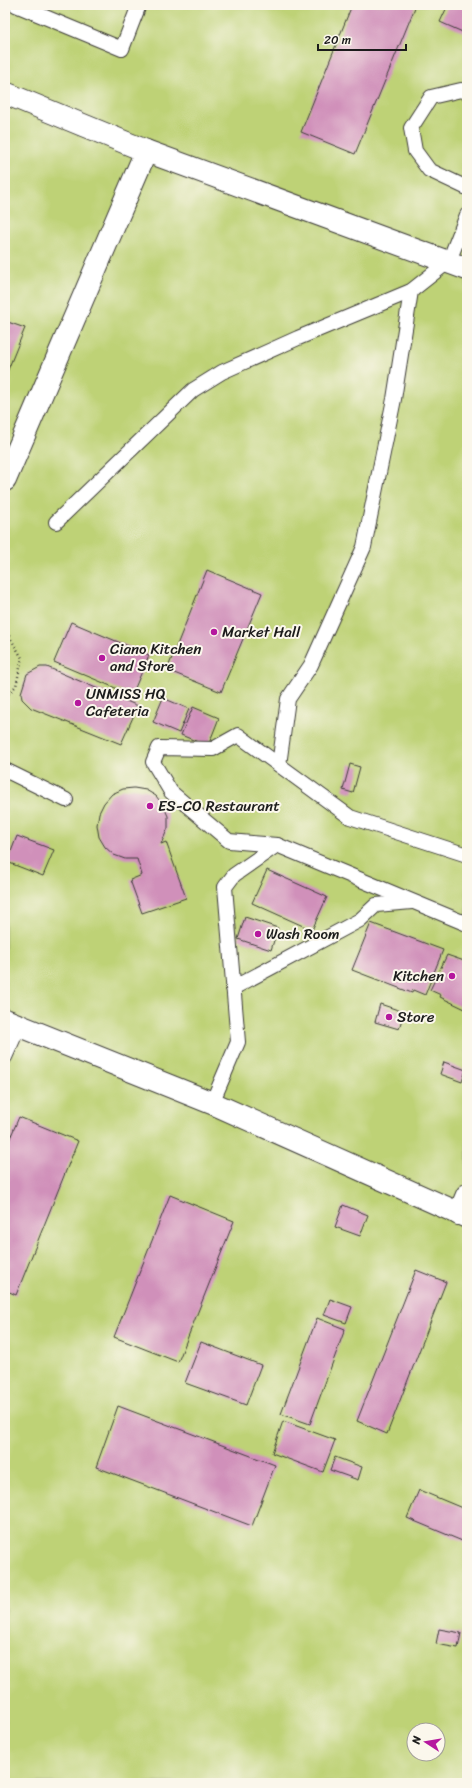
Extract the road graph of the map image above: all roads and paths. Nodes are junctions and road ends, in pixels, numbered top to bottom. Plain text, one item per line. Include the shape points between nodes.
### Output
1 (16, 5) edge
2 (139, 5) edge
3 (467, 92) edge
4 (5, 93) edge
5 (146, 151) junction
6 (467, 188) edge
7 (467, 214) edge
8 (458, 265) edge
9 (411, 291) junction
10 (5, 480) edge
11 (56, 522) dead end
12 (5, 629) edge
13 (5, 697) edge
14 (279, 766) junction
15 (5, 770) edge
16 (66, 800) dead end
17 (277, 846) junction
18 (467, 855) edge
19 (414, 902) junction
20 (467, 924) edge
21 (233, 988) junction
22 (12, 1023) edge
23 (5, 1057) edge
24 (212, 1103) junction
25 (464, 1209) edge

1 - 2 lane via 122,49
3 - 6 lane via 461,90 431,97 411,128 415,152 429,170
4 - 5 street
5 - 8 street
5 - 10 street
7 - 8 lane
8 - 9 lane
9 - 11 lane via 222,372 193,390
9 - 14 lane via 394,399 364,547 311,665 288,699
12 - 13 path via 22,658 16,686
14 - 17 lane via 238,735 214,749 159,748 153,762 171,792 229,841
14 - 18 lane via 350,817
15 - 16 lane
17 - 19 lane
17 - 21 lane via 234,875 225,887
19 - 20 lane
19 - 21 lane via 376,905 360,920
21 - 24 lane via 238,1042
22 - 23 lane
22 - 24 street
24 - 25 street

